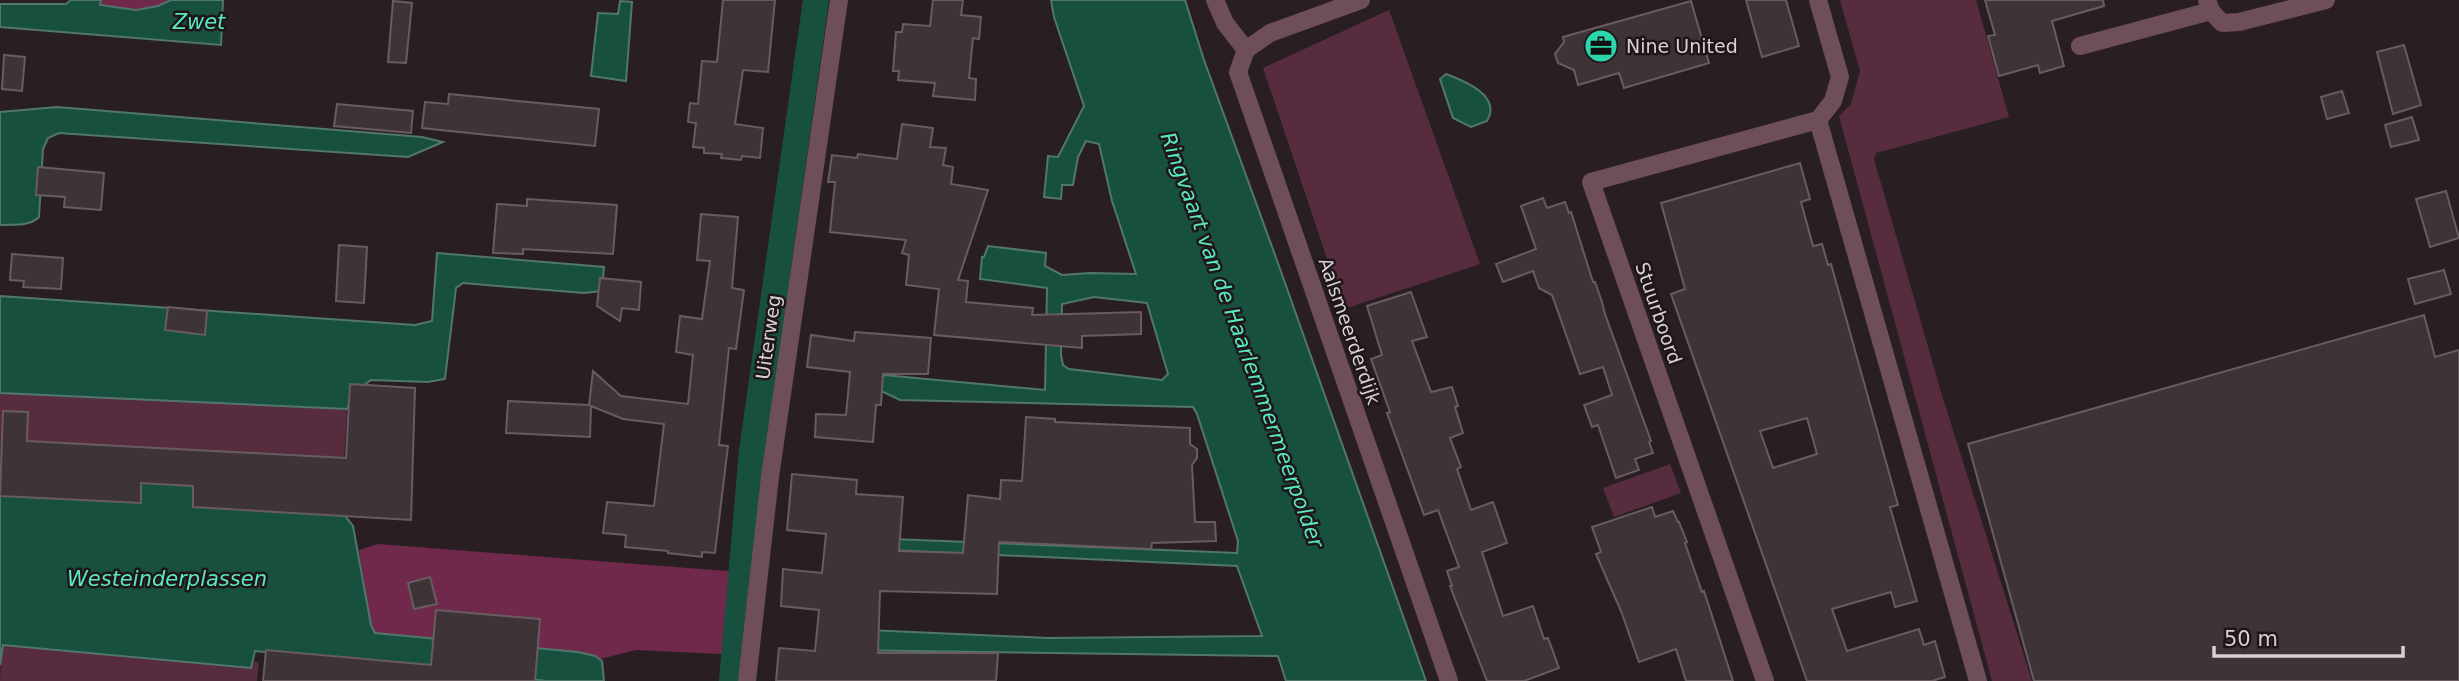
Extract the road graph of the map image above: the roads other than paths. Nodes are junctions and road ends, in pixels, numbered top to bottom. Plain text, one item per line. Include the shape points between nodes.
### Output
1 (838, 0) edge
2 (1215, 0) edge
3 (1361, 0) edge
4 (1818, 0) edge
5 (2326, 0) edge
6 (2209, 5) edge
7 (2080, 47) dead end
8 (1246, 50) junction
9 (1818, 120) junction
10 (747, 681) edge
11 (1449, 681) edge
12 (1765, 681) edge
13 (1978, 681) edge

1 - 10 street, Uiterweg via 769,477
2 - 8 street via 1225,23
3 - 8 street via 1270,33
4 - 9 street via 1840,78 1833,101
5 - 6 street via 2222,23
6 - 7 street
8 - 11 street, Aalsmeerderdijk via 1238,72
9 - 12 street, Stuurboord via 1591,182
9 - 13 street

